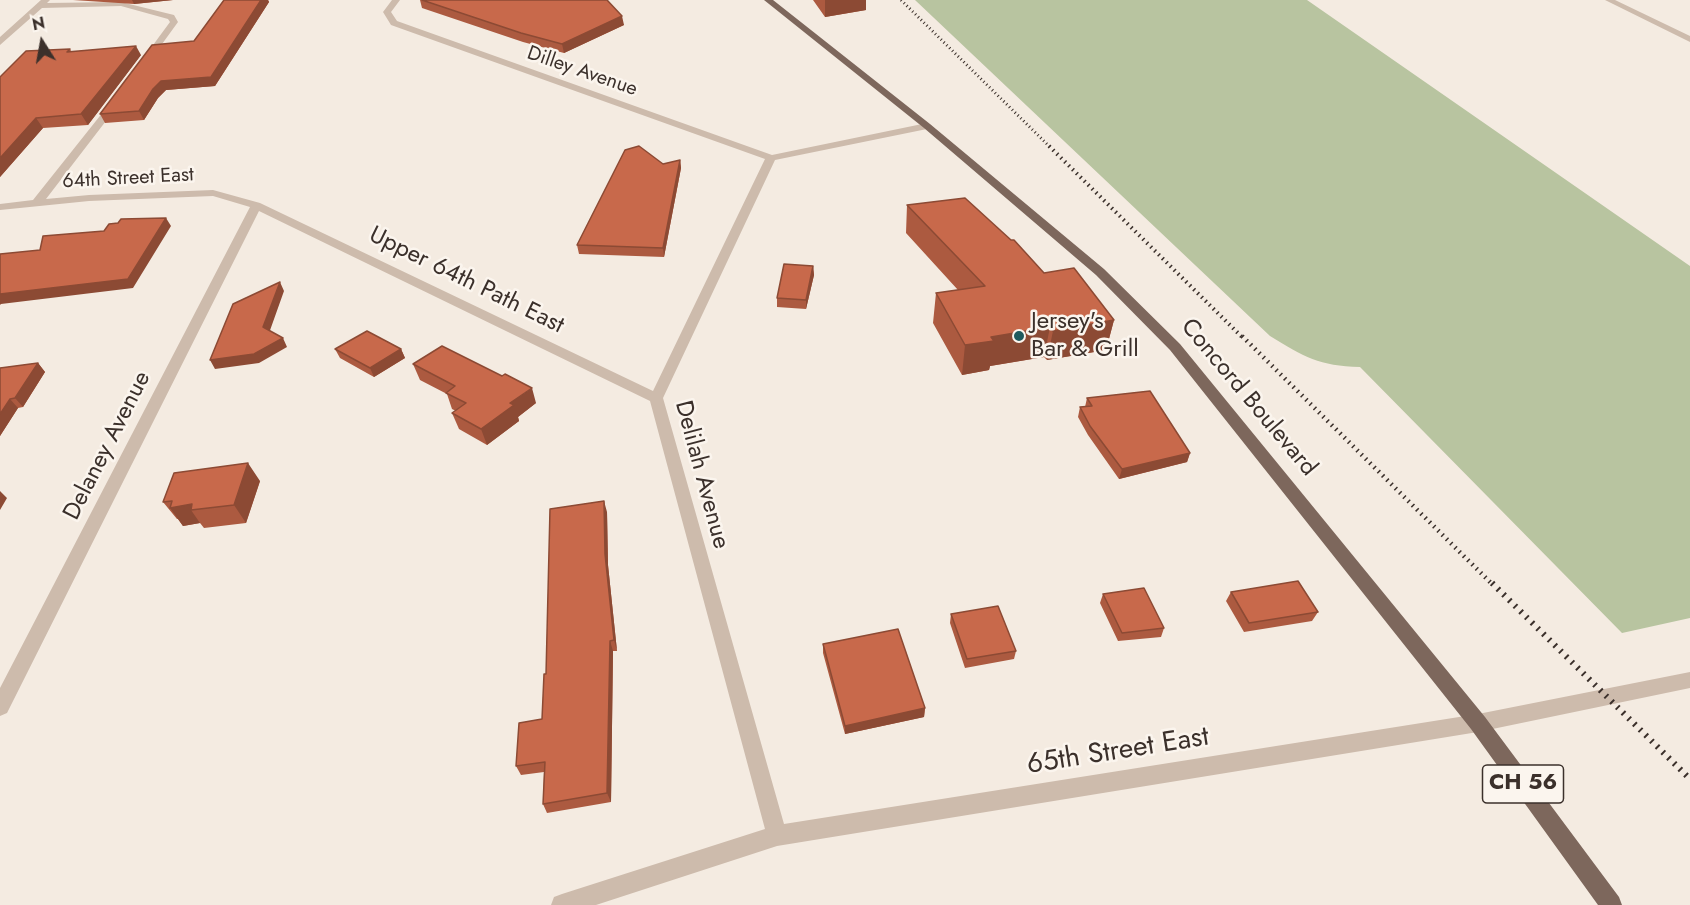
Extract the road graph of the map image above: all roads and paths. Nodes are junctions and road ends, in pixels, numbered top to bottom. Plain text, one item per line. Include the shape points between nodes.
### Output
1 (396, 0) edge
2 (768, 0) edge
3 (1609, 0) edge
4 (43, 3) edge
5 (1690, 39) edge
6 (0, 42) edge
7 (143, 65) edge
8 (122, 93) edge
9 (927, 126) junction
10 (771, 158) junction
11 (37, 203) junction
12 (256, 205) junction
13 (0, 207) edge
14 (656, 398) junction
15 (1690, 680) edge
16 (0, 707) edge
17 (1478, 723) junction
18 (777, 836) junction
19 (562, 905) edge
20 (1611, 905) edge

1 - 10 street, Dilley Avenue via 387,12 394,23 419,34
2 - 9 main road, Concord Boulevard / CH 56
3 - 5 street
4 - 6 street
4 - 7 street via 121,4 171,17 174,22
8 - 11 street
9 - 10 street
9 - 17 main road, Concord Boulevard / CH 56 via 1100,272 1175,347
10 - 14 street, Delilah Avenue
11 - 12 street, 64th Street East via 213,193
11 - 13 street, 64th Street East
12 - 14 street, Upper 64th Path East
12 - 16 street, Delaney Avenue
14 - 18 street, Delilah Avenue
15 - 17 street, 65th Street East
17 - 18 street, 65th Street East
17 - 20 main road, Concord Boulevard / CH 56
18 - 19 street, 65th Street East

